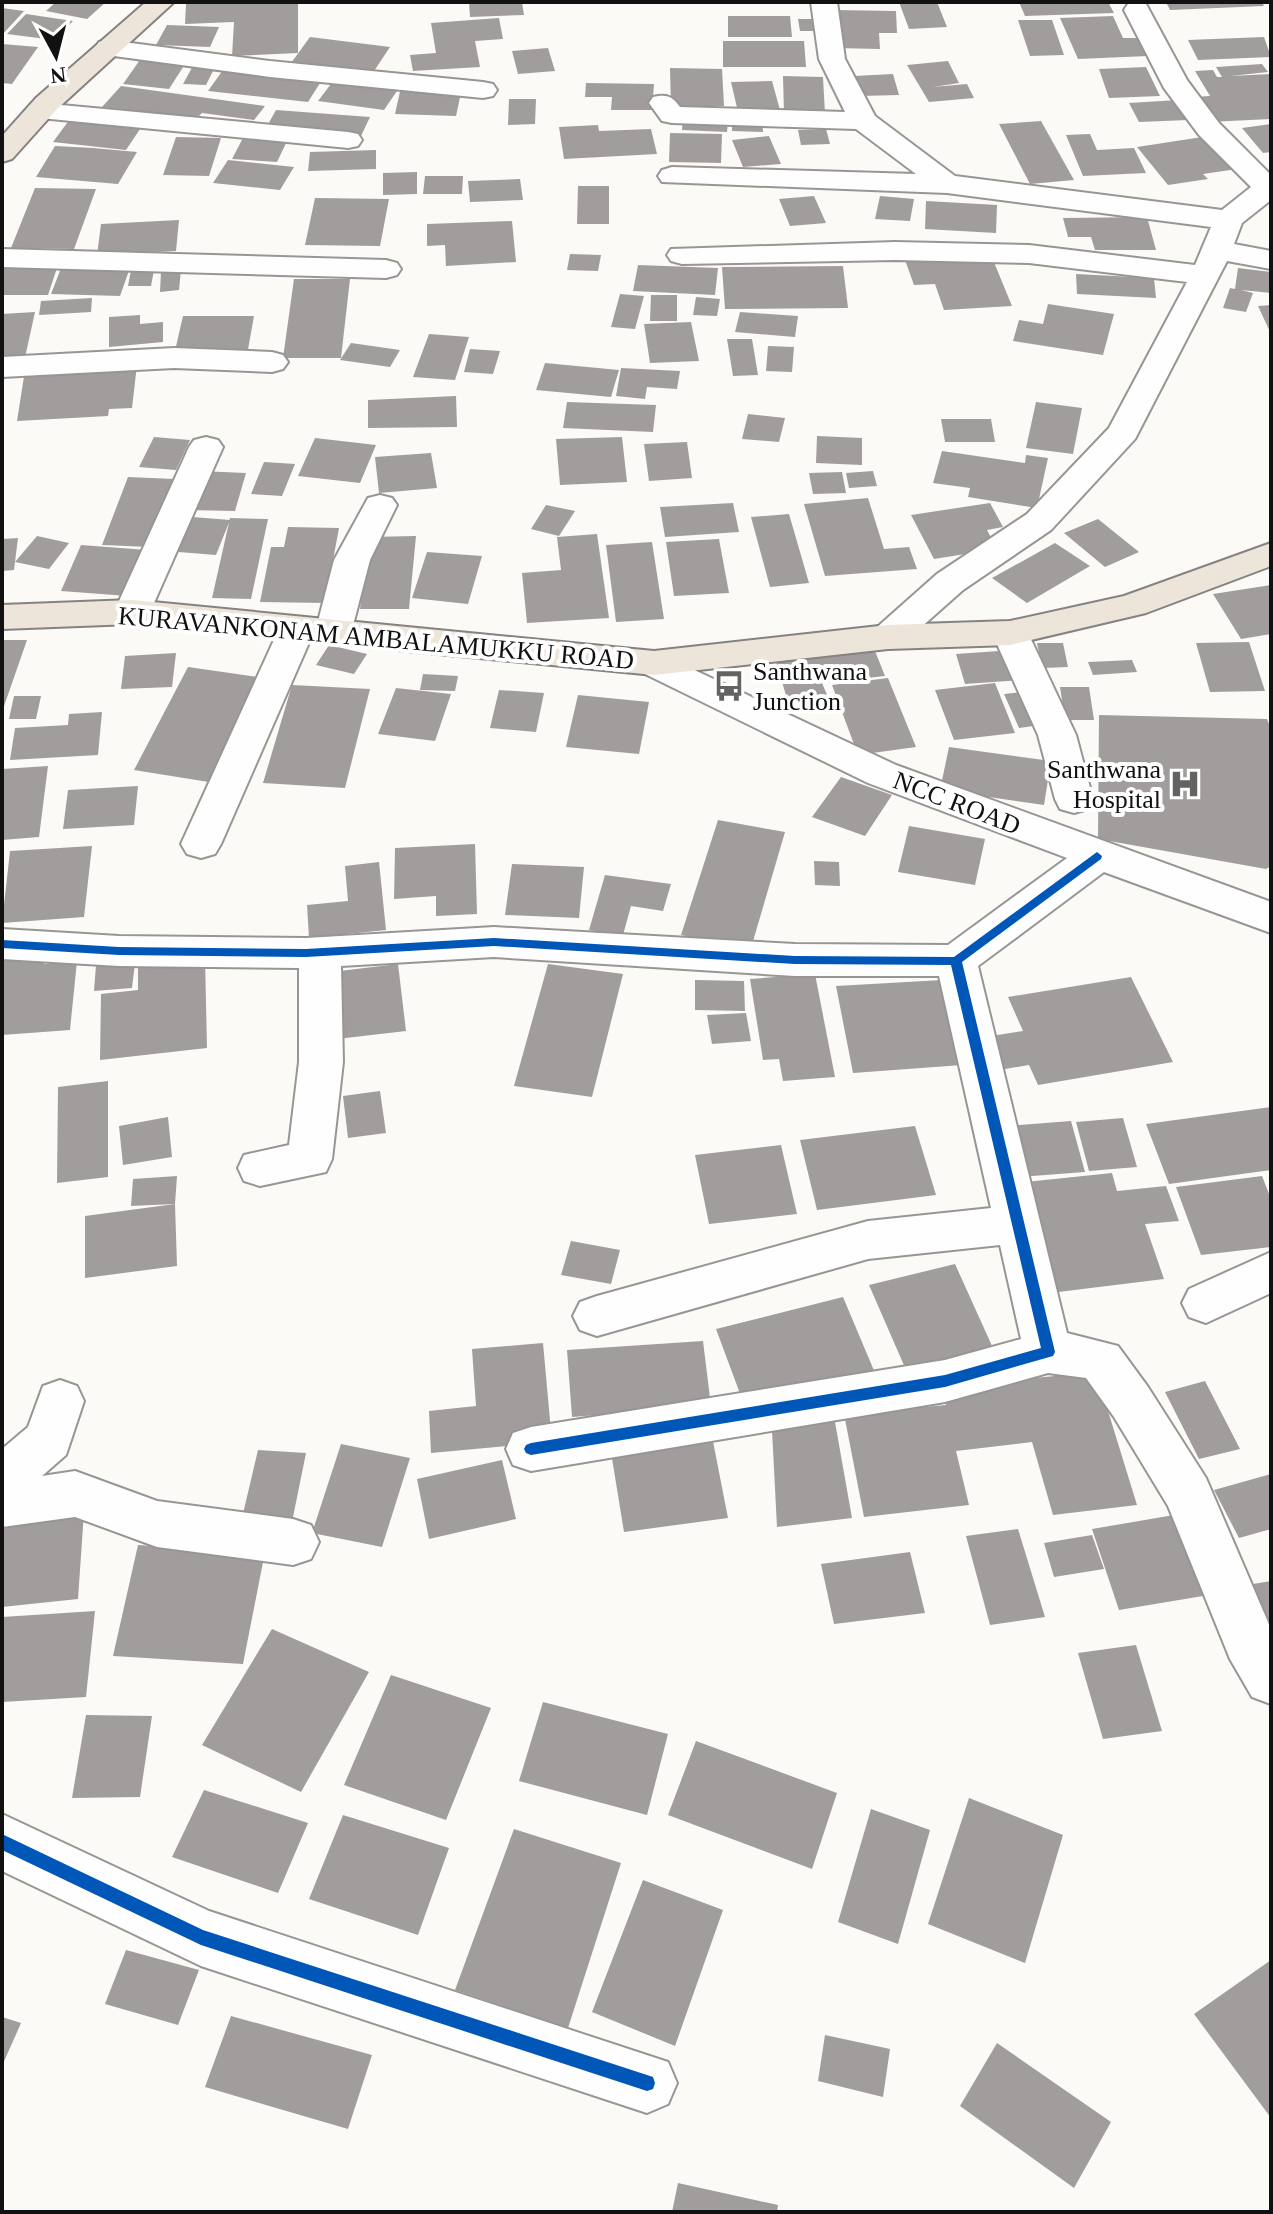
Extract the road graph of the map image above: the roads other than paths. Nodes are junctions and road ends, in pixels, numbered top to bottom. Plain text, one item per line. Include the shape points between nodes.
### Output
1 (125, 2) edge
2 (161, 2) edge
3 (824, 2) edge
4 (1137, 10) dead end
5 (98, 40) junction
6 (483, 90) dead end
7 (663, 103) dead end
8 (40, 111) junction
9 (863, 121) junction
10 (348, 140) dead end
11 (2, 153) edge
12 (672, 176) dead end
13 (947, 184) junction
14 (1270, 188) edge
15 (1217, 248) junction
16 (682, 255) dead end
17 (2, 258) edge
18 (1271, 260) edge
19 (386, 269) dead end
20 (272, 362) dead end
21 (2, 367) edge
22 (206, 447) dead end
23 (380, 505) dead end
24 (1271, 554) edge
25 (132, 612) junction
26 (2, 617) edge
27 (315, 631) junction
28 (1010, 633) junction
29 (888, 637) junction
30 (654, 663) junction
31 (1074, 799) dead end
32 (201, 844) dead end
33 (1097, 856) junction
34 (1271, 918) edge
35 (2, 944) edge
36 (320, 952) junction
37 (956, 961) junction
38 (260, 1168) dead end
39 (1017, 1224) junction
40 (1271, 1271) edge
41 (1206, 1303) dead end
42 (597, 1316) dead end
43 (1048, 1352) junction
44 (60, 1401) dead end
45 (531, 1449) dead end
46 (2, 1479) edge
47 (2, 1504) edge
48 (293, 1542) dead end
49 (1271, 1679) edge
50 (2, 1842) edge
51 (647, 2083) dead end

1 - 5 main road
2 - 5 main road
3 - 9 street via 832,59
4 - 14 street via 1174,82 1209,129
5 - 6 street via 270,69
5 - 8 main road
7 - 9 street via 672,115
8 - 10 street
8 - 11 main road
9 - 13 street
12 - 13 street
13 - 15 street
14 - 15 street via 1250,200
15 - 16 street
15 - 18 street
15 - 29 street via 1123,432 1039,522 950,582
17 - 19 street
20 - 21 street via 174,358
22 - 25 street
23 - 27 street
24 - 28 main road, KURAVANKONAM AMBALAMUKKU ROAD via 1133,605
25 - 26 main road, KURAVANKONAM AMBALAMUKKU ROAD
25 - 27 main road, KURAVANKONAM AMBALAMUKKU ROAD
27 - 30 main road, KURAVANKONAM AMBALAMUKKU ROAD
27 - 32 street
28 - 29 main road, KURAVANKONAM AMBALAMUKKU ROAD
28 - 31 street via 1057,735
29 - 30 main road, KURAVANKONAM AMBALAMUKKU ROAD
30 - 33 street, NCC ROAD via 882,774
33 - 34 street, NCC ROAD
33 - 37 street
35 - 36 street via 119,951
36 - 37 street via 494,942 795,960
36 - 38 street via 321,1062 310,1159
37 - 39 street
39 - 42 street via 868,1240
39 - 43 street
40 - 41 street
43 - 45 street via 945,1381
43 - 49 street via 1101,1361 1131,1402 1188,1494 1249,1641
44 - 46 street via 49,1440
47 - 48 street via 75,1494 157,1524
50 - 51 street via 201,1937

